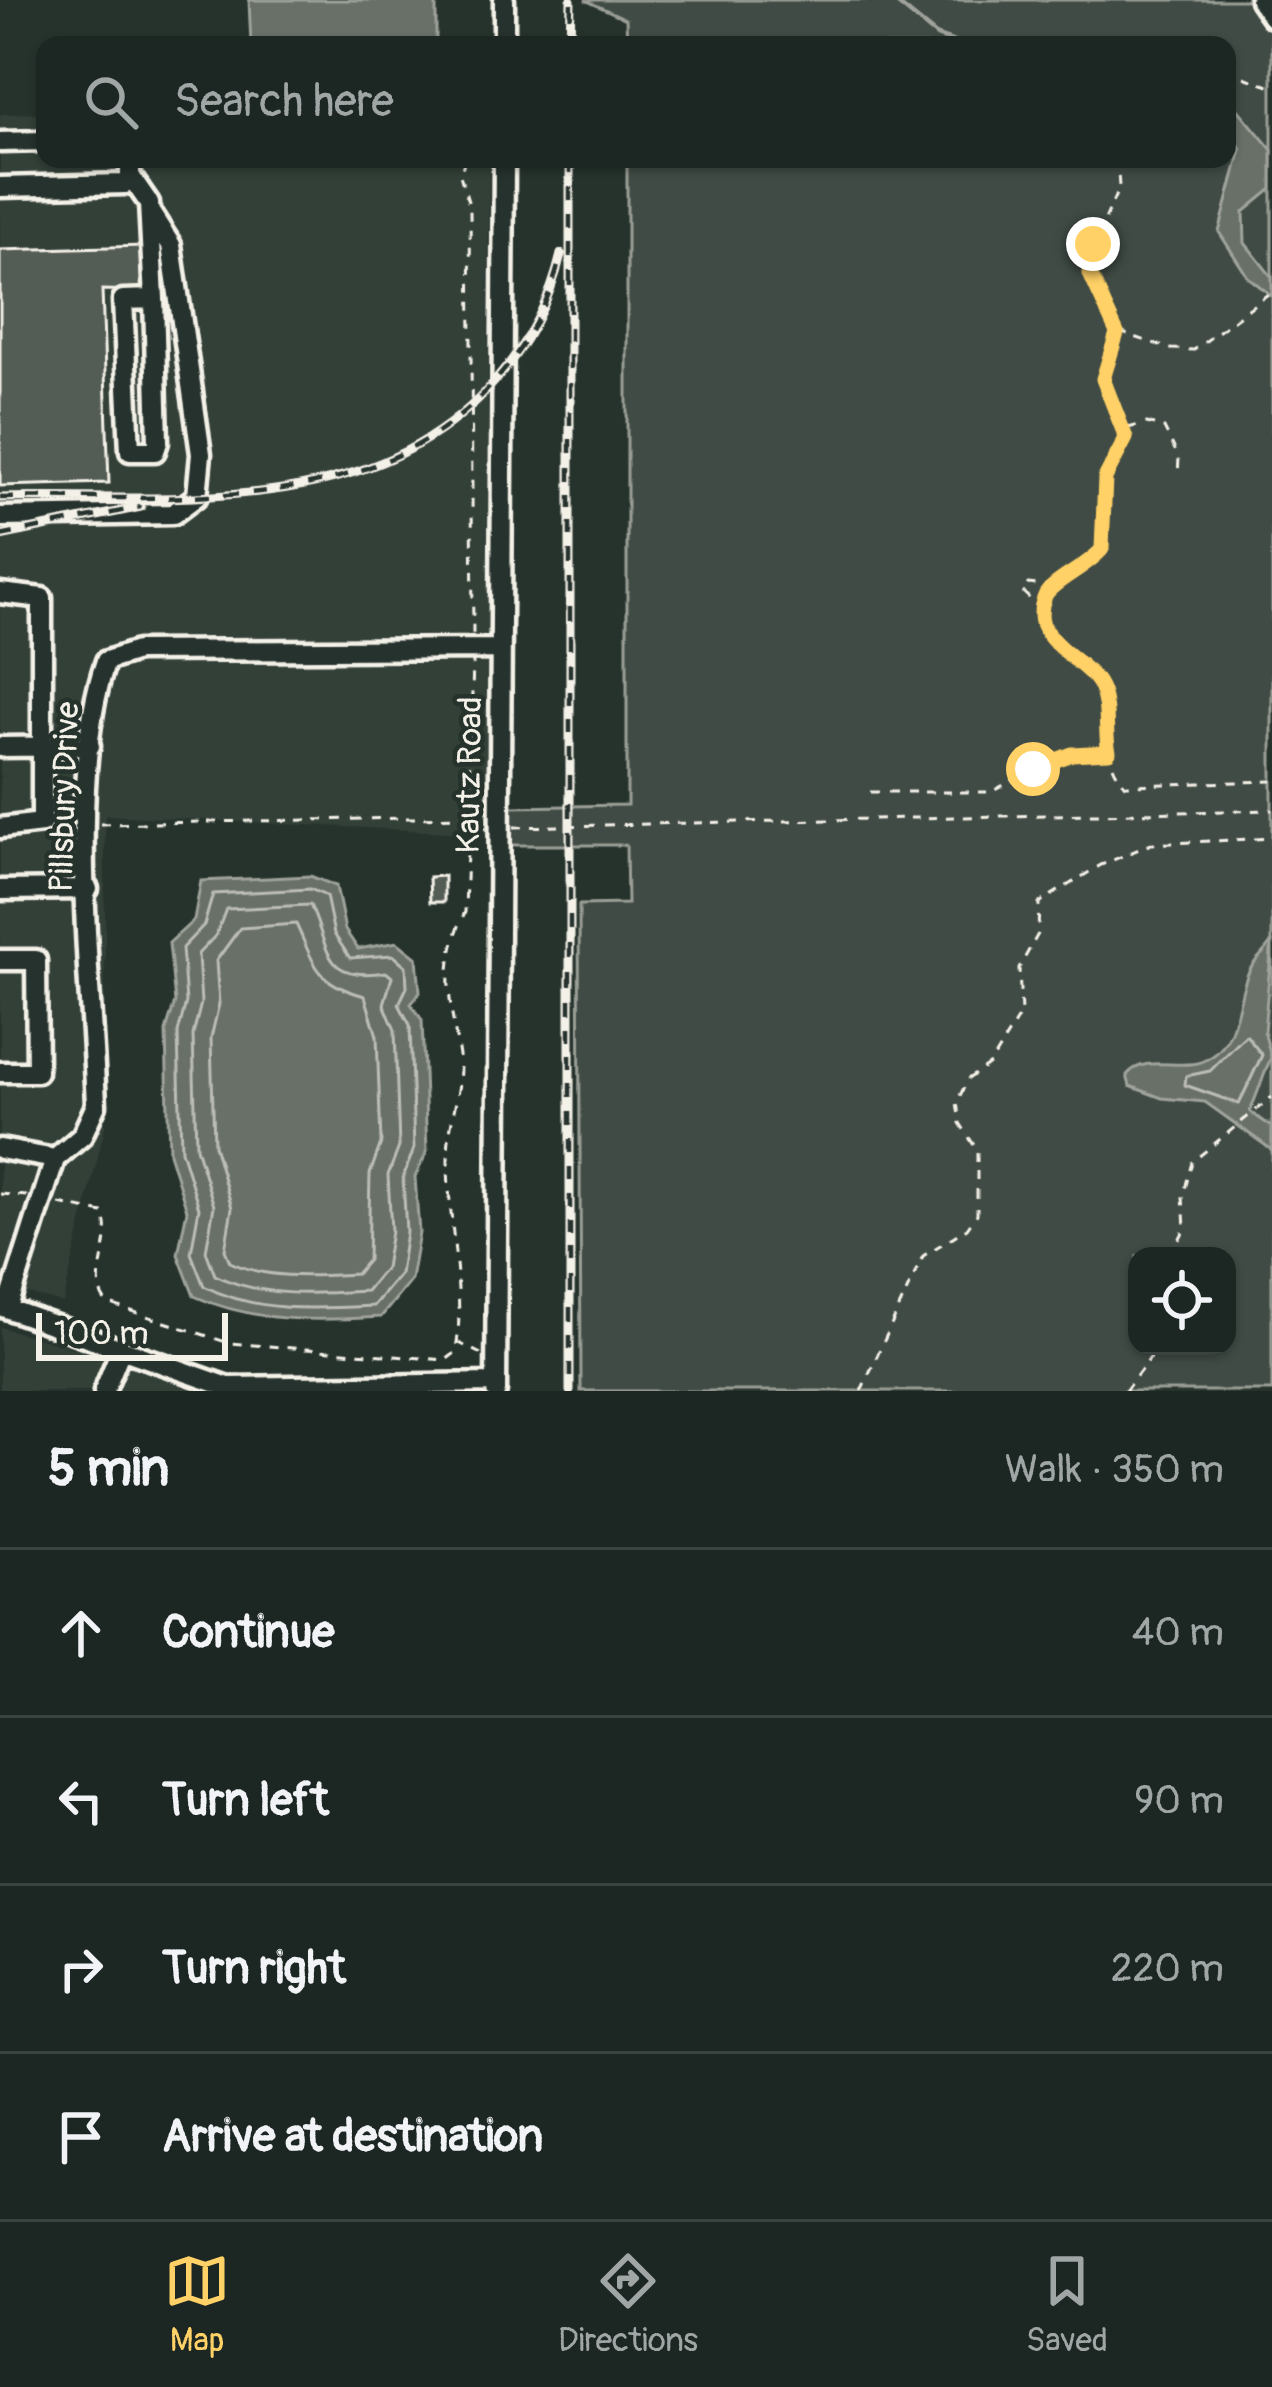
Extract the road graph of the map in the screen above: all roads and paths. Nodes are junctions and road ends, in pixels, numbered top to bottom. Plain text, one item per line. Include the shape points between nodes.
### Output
1 (504, 0) edge
2 (1260, 0) edge
3 (1272, 17) edge
4 (504, 36) edge
5 (1236, 74) edge
6 (1272, 87) edge
7 (36, 141) edge
8 (0, 142) edge
9 (131, 168) edge
10 (462, 168) edge
11 (504, 168) edge
12 (1118, 168) edge
13 (0, 187) edge
14 (150, 212) junction
15 (1272, 291) edge
16 (154, 299) junction
17 (1117, 333) junction
18 (1126, 429) junction
19 (1178, 475) dead end
20 (0, 518) edge
21 (1053, 586) junction
22 (0, 593) edge
23 (1042, 611) junction
24 (473, 649) junction
25 (499, 649) junction
26 (45, 746) junction
27 (90, 746) junction
28 (0, 747) edge
29 (1109, 752) junction
30 (1272, 782) edge
31 (870, 792) dead end
32 (1272, 810) edge
33 (465, 817) junction
34 (86, 824) junction
35 (464, 827) junction
36 (0, 828) edge
37 (497, 828) junction
38 (1272, 838) edge
39 (0, 890) edge
40 (88, 890) junction
41 (0, 960) edge
42 (0, 1072) edge
43 (1272, 1097) edge
44 (0, 1150) edge
45 (55, 1160) junction
46 (0, 1195) edge
47 (41, 1203) junction
48 (1176, 1247) edge
49 (4, 1307) edge
50 (458, 1342) junction
51 (120, 1352) junction
52 (1150, 1355) edge
53 (491, 1386) edge
54 (104, 1391) edge
55 (861, 1391) edge
56 (1125, 1391) edge

1 - 4 street
2 - 3 street
5 - 6 path
7 - 8 street
9 - 13 street via 125,184
9 - 14 street
10 - 24 path via 470,208
11 - 25 street, Kautz Road
12 - 17 path via 1119,188 1088,260
14 - 16 street
14 - 20 street via 170,245 203,472 197,496 173,514
15 - 17 path via 1194,350
16 - 16 street via 124,300 129,449 155,451
17 - 18 path via 1103,379
18 - 19 path via 1164,428
18 - 21 path via 1105,478 1102,549
21 - 23 path
21 - 23 path via 1022,591
22 - 26 street via 42,598
23 - 29 path via 1051,642 1102,692
24 - 25 street, Pillsbury Drive
24 - 27 street, Pillsbury Drive via 137,651 106,661
24 - 33 path
25 - 37 street, Kautz Road
26 - 27 street
26 - 28 street
26 - 36 street via 42,823
27 - 34 street, Pillsbury Drive
29 - 30 path via 1120,780 1136,787
29 - 31 path via 1052,759 991,792
32 - 37 path
33 - 34 path
33 - 35 path
34 - 40 street, Pillsbury Drive
35 - 37 path
35 - 50 path via 465,912 448,969 459,1075 448,1163
37 - 53 street, Kautz Road
38 - 55 path via 1151,844 1039,903 1038,934 1018,968 1022,1013 958,1102 977,1150 977,1214 923,1256
39 - 40 street
40 - 45 street, Pillsbury Drive via 95,1105 82,1136
41 - 42 street via 36,960 37,1072
43 - 48 path via 1192,1162
44 - 45 street
45 - 47 street, Pillsbury Drive
46 - 47 path
47 - 49 street, Pillsbury Drive
47 - 50 path via 103,1213 99,1296 173,1327 245,1345 446,1360
49 - 51 street
50 - 53 path via 482,1355
51 - 53 street via 228,1387
51 - 54 street
52 - 56 path

